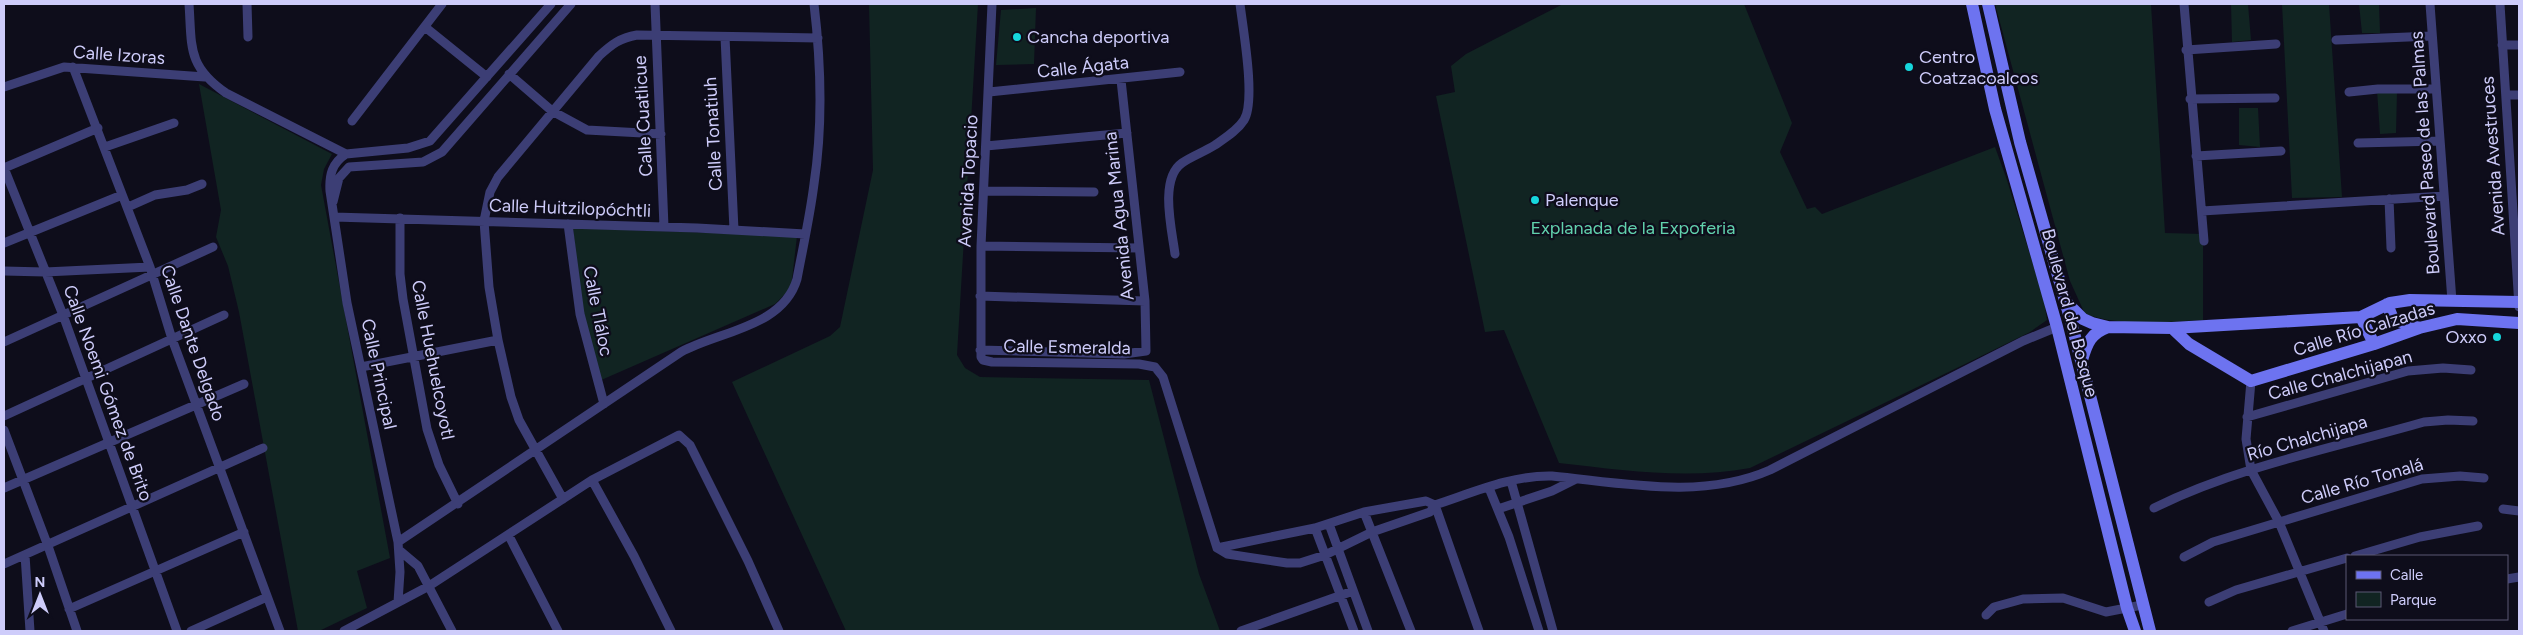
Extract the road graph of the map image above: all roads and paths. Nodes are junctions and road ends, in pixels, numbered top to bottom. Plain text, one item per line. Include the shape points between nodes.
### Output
1 (189, 4) edge
2 (246, 4) edge
3 (442, 4) edge
4 (551, 4) edge
5 (571, 4) edge
6 (655, 4) edge
7 (814, 4) edge
8 (992, 4) edge
9 (1240, 4) edge
10 (1972, 4) edge
11 (1988, 4) edge
12 (2184, 4) edge
13 (2430, 4) edge
14 (2500, 4) edge
15 (425, 27) junction
16 (655, 35) junction
17 (2432, 36) junction
18 (248, 37) dead end
19 (725, 37) junction
20 (818, 38) junction
21 (2336, 40) dead end
22 (2276, 44) dead end
23 (2502, 45) junction
24 (2519, 45) edge
25 (2186, 50) junction
26 (73, 67) junction
27 (1180, 72) dead end
28 (509, 74) junction
29 (205, 77) junction
30 (487, 77) junction
31 (1121, 80) junction
32 (4, 87) edge
33 (2436, 89) junction
34 (989, 92) junction
35 (2349, 92) dead end
36 (2506, 95) junction
37 (2519, 95) edge
38 (2275, 98) dead end
39 (2190, 99) junction
40 (552, 110) junction
41 (352, 121) dead end
42 (174, 123) dead end
43 (98, 128) junction
44 (1127, 133) junction
45 (661, 134) junction
46 (2440, 140) junction
47 (2358, 143) dead end
48 (986, 146) junction
49 (105, 147) junction
50 (2509, 150) junction
51 (2519, 150) edge
52 (2281, 151) dead end
53 (346, 154) junction
54 (2196, 156) junction
55 (2027, 163) junction
56 (2012, 167) junction
57 (4, 168) edge
58 (202, 184) dead end
59 (984, 191) junction
60 (1094, 192) dead end
61 (122, 194) junction
62 (2516, 195) edge
63 (2444, 196) junction
64 (2389, 199) junction
65 (333, 204) junction
66 (128, 207) junction
67 (2202, 211) junction
68 (334, 217) junction
69 (400, 218) junction
70 (484, 221) junction
71 (568, 224) junction
72 (664, 227) junction
73 (734, 230) junction
74 (29, 232) junction
75 (805, 234) junction
76 (2204, 240) dead end
77 (4, 243) edge
78 (981, 246) junction
79 (2517, 246) edge
80 (213, 247) dead end
81 (1139, 248) junction
82 (2391, 248) dead end
83 (1175, 254) dead end
84 (4, 271) edge
85 (151, 271) junction
86 (45, 272) junction
87 (980, 296) junction
88 (2065, 300) junction
89 (1145, 301) junction
90 (2452, 301) junction
91 (2519, 302) edge
92 (2387, 304) junction
93 (2519, 307) edge
94 (63, 315) junction
95 (224, 316) dead end
96 (2361, 317) junction
97 (2519, 323) edge
98 (2202, 326) junction
99 (2057, 327) junction
100 (2108, 327) junction
101 (2172, 328) junction
102 (2419, 328) junction
103 (172, 339) junction
104 (498, 340) junction
105 (4, 342) edge
106 (2374, 344) junction
107 (2196, 348) junction
108 (982, 355) junction
109 (414, 356) junction
110 (2082, 362) junction
111 (361, 367) junction
112 (2471, 370) dead end
113 (86, 378) junction
114 (2251, 381) junction
115 (244, 384) dead end
116 (604, 404) junction
117 (196, 405) junction
118 (4, 416) edge
119 (2247, 416) junction
120 (2473, 421) dead end
121 (4, 430) edge
122 (110, 442) junction
123 (263, 448) dead end
124 (535, 452) junction
125 (220, 468) junction
126 (2251, 470) junction
127 (2484, 478) dead end
128 (1576, 479) junction
129 (592, 480) junction
130 (23, 481) junction
131 (1511, 481) junction
132 (4, 488) edge
133 (1489, 488) junction
134 (563, 499) junction
135 (1517, 502) junction
136 (458, 504) junction
137 (1435, 505) junction
138 (133, 507) junction
139 (1498, 508) junction
140 (2154, 508) dead end
141 (2503, 510) dead end
142 (2519, 511) edge
143 (1364, 512) junction
144 (2279, 522) junction
145 (1329, 524) junction
146 (2478, 526) dead end
147 (1315, 528) junction
148 (2123, 530) junction
149 (244, 532) junction
150 (1372, 532) junction
151 (2109, 534) junction
152 (509, 536) junction
153 (48, 546) junction
154 (398, 546) junction
155 (1217, 548) junction
156 (1339, 549) junction
157 (26, 555) junction
158 (1326, 555) junction
159 (2358, 555) edge
160 (2184, 557) dead end
161 (2346, 558) edge
162 (4, 564) edge
163 (2299, 571) junction
164 (156, 572) junction
165 (429, 586) junction
166 (1354, 591) junction
167 (1340, 595) junction
168 (267, 597) junction
169 (398, 602) junction
170 (2209, 602) dead end
171 (2142, 605) junction
172 (69, 608) junction
173 (2127, 608) junction
174 (2346, 614) edge
175 (1986, 615) dead end
176 (2320, 621) junction
177 (358, 628) edge
178 (30, 631) edge
179 (77, 631) edge
180 (177, 631) edge
181 (191, 631) edge
182 (280, 631) edge
183 (344, 631) edge
184 (452, 631) edge
185 (558, 631) edge
186 (671, 631) edge
187 (778, 631) edge
188 (1241, 631) edge
189 (1354, 631) edge
190 (1368, 631) edge
191 (1411, 631) edge
192 (1479, 631) edge
193 (1539, 631) edge
194 (1553, 631) edge
195 (2135, 631) edge
196 (2150, 631) edge
197 (2292, 631) edge
198 (2324, 631) edge

1 - 29 street via 192,50
2 - 18 street
3 - 15 street
4 - 30 street
5 - 28 street, Calle Principal
6 - 16 street, Calle Cuatlicue
7 - 20 street
8 - 34 street, Avenida Topacio
9 - 83 street via 1248,107 1244,120 1235,130 1181,163 1172,173 1168,188
10 - 56 main road, Boulevard del Bosque
11 - 55 main road, Boulevard del Bosque
12 - 25 street
13 - 17 street, Boulevard Paseo de las Palmas
14 - 23 street, Avenida Avestruces
15 - 30 street
15 - 41 street
16 - 19 street
16 - 40 street via 637,35 613,42
16 - 45 street, Calle Cuatlicue
17 - 21 street
17 - 33 street, Boulevard Paseo de las Palmas
19 - 20 street
19 - 73 street, Calle Tonatiuh
20 - 75 street via 818,144
22 - 25 street
23 - 24 street
23 - 36 street, Avenida Avestruces
25 - 39 street
26 - 29 street, Calle Izoras
26 - 32 street, Calle Izoras via 64,67
26 - 43 street, Calle Dante Delgado
27 - 31 street, Calle Ágata
28 - 40 street
28 - 65 street, Calle Principal via 434,158 414,163 349,167 339,178
29 - 53 street via 226,93
30 - 53 street via 430,141 408,148
31 - 34 street, Calle Ágata
31 - 44 street, Avenida Agua Marina
33 - 35 street
33 - 46 street, Boulevard Paseo de las Palmas
34 - 48 street, Avenida Topacio
36 - 37 street
36 - 50 street, Avenida Avestruces
38 - 39 street
39 - 54 street
40 - 45 street via 587,130
40 - 70 street via 498,177 490,192
42 - 49 street
43 - 49 street, Calle Dante Delgado
43 - 57 street
44 - 48 street
44 - 81 street, Avenida Agua Marina
45 - 72 street, Calle Cuatlicue
46 - 47 street
46 - 63 street, Boulevard Paseo de las Palmas
48 - 59 street, Avenida Topacio
49 - 61 street, Calle Dante Delgado
50 - 51 street
50 - 62 street, Avenida Avestruces
52 - 54 street
53 - 65 street, Calle Principal via 338,159 331,173
54 - 67 street
55 - 56 main road via 2018,162
55 - 88 main road, Boulevard del Bosque
56 - 99 main road, Boulevard del Bosque
57 - 74 street, Calle Noemi Gómez de Brito
58 - 66 street via 155,195
59 - 60 street
59 - 78 street, Avenida Topacio
61 - 66 street, Calle Dante Delgado
61 - 74 street
62 - 79 street, Avenida Avestruces
63 - 64 street
63 - 90 street, Boulevard Paseo de las Palmas
64 - 67 street
64 - 82 street
65 - 68 street, Calle Principal
66 - 85 street, Calle Dante Delgado
67 - 76 street
68 - 69 street, Calle Huitzilopóchtli
68 - 111 street, Calle Principal
69 - 70 street, Calle Huitzilopóchtli
69 - 109 street, Calle Huehuelcoyotl via 400,274
70 - 71 street, Calle Huitzilopóchtli
70 - 104 street via 489,287
71 - 72 street, Calle Huitzilopóchtli
71 - 116 street, Calle Tláloc via 580,314
72 - 73 street, Calle Huitzilopóchtli
73 - 75 street, Calle Huitzilopóchtli
74 - 77 street
74 - 86 street, Calle Noemi Gómez de Brito
75 - 116 street via 793,293 778,309 753,323 695,344
78 - 81 street
78 - 87 street, Avenida Topacio
79 - 91 street, Avenida Avestruces
80 - 85 street
81 - 89 street, Avenida Agua Marina
84 - 86 street
85 - 86 street
85 - 94 street
85 - 103 street, Calle Dante Delgado
86 - 94 street, Calle Noemi Gómez de Brito
87 - 89 street
87 - 108 street, Avenida Topacio
88 - 100 main road via 2083,319
88 - 110 main road, Boulevard del Bosque
89 - 108 street, Avenida Agua Marina via 1147,349 1143,353
90 - 91 main road
90 - 92 main road via 2410,300
91 - 93 street, Avenida Avestruces
92 - 96 main road
92 - 102 main road via 2393,318
94 - 105 street
94 - 113 street, Calle Noemi Gómez de Brito
95 - 103 street
96 - 98 main road
96 - 106 main road
97 - 102 main road, Calle Río Calzadas via 2457,319
98 - 101 main road
98 - 107 main road via 2193,334
99 - 128 street via 2023,341 1757,476 1691,488
99 - 151 main road, Boulevard del Bosque
100 - 101 main road
100 - 110 main road via 2089,340
101 - 107 main road
102 - 106 main road, Calle Río Calzadas
103 - 113 street
103 - 117 street, Calle Dante Delgado
104 - 109 street
104 - 124 street via 511,397
106 - 114 main road, Calle Río Calzadas
107 - 114 main road
108 - 155 street, Calle Esmeralda via 992,362 1155,367 1163,377
109 - 111 street
109 - 136 street, Calle Huehuelcoyotl via 427,429 439,465
110 - 148 main road, Boulevard del Bosque
111 - 154 street, Calle Principal
112 - 119 street, Calle Chalchijapan via 2408,371
113 - 118 street
113 - 122 street, Calle Noemi Gómez de Brito
114 - 119 street
115 - 117 street
116 - 124 street
117 - 122 street
117 - 125 street, Calle Dante Delgado
119 - 126 street via 2246,439
120 - 126 street, Río Chalchijapa via 2424,422
121 - 130 street
122 - 130 street
122 - 138 street, Calle Noemi Gómez de Brito
123 - 125 street
124 - 134 street
124 - 136 street
125 - 138 street
125 - 149 street, Calle Dante Delgado
126 - 140 street, Río Chalchijapa via 2187,491
126 - 144 street
127 - 144 street, Calle Río Tonalá via 2422,478
128 - 131 street via 1544,476
128 - 135 street
129 - 134 street
129 - 186 street
129 - 187 street via 679,435 690,445 748,561
130 - 132 street
130 - 153 street
131 - 133 street
131 - 135 street
133 - 137 street
133 - 139 street
134 - 152 street
135 - 139 street
135 - 194 street
136 - 154 street
137 - 143 street via 1426,501
137 - 150 street via 1430,512
137 - 192 street
138 - 153 street
138 - 164 street, Calle Noemi Gómez de Brito
139 - 193 street
141 - 142 street
143 - 145 street
143 - 150 street
144 - 160 street, Calle Río Tonalá via 2213,542
144 - 163 street
145 - 147 street
145 - 156 street
146 - 159 street via 2420,537
147 - 155 street
147 - 158 street
148 - 151 main road
148 - 171 main road, Boulevard del Bosque
149 - 164 street
149 - 168 street, Calle Dante Delgado
150 - 156 street
150 - 191 street
151 - 173 main road, Boulevard del Bosque
152 - 165 street
152 - 185 street
153 - 157 street
153 - 172 street
154 - 165 street via 418,566
154 - 169 street, Calle Principal
155 - 158 street via 1227,554 1286,563 1300,563
156 - 158 street
156 - 166 street
157 - 162 street
157 - 178 street
158 - 167 street
161 - 163 street
163 - 170 street via 2236,590
163 - 176 street
164 - 172 street
164 - 180 street, Calle Noemi Gómez de Brito
165 - 169 street
165 - 184 street
166 - 167 street
166 - 190 street
167 - 188 street
167 - 189 street
168 - 181 street
168 - 182 street, Calle Dante Delgado
169 - 177 street
171 - 173 street
171 - 196 main road, Boulevard del Bosque
172 - 179 street
173 - 175 street via 2106,612 2063,598 2040,598 1994,607
173 - 195 main road, Boulevard del Bosque
174 - 176 street
176 - 197 street
176 - 198 street
177 - 183 street

